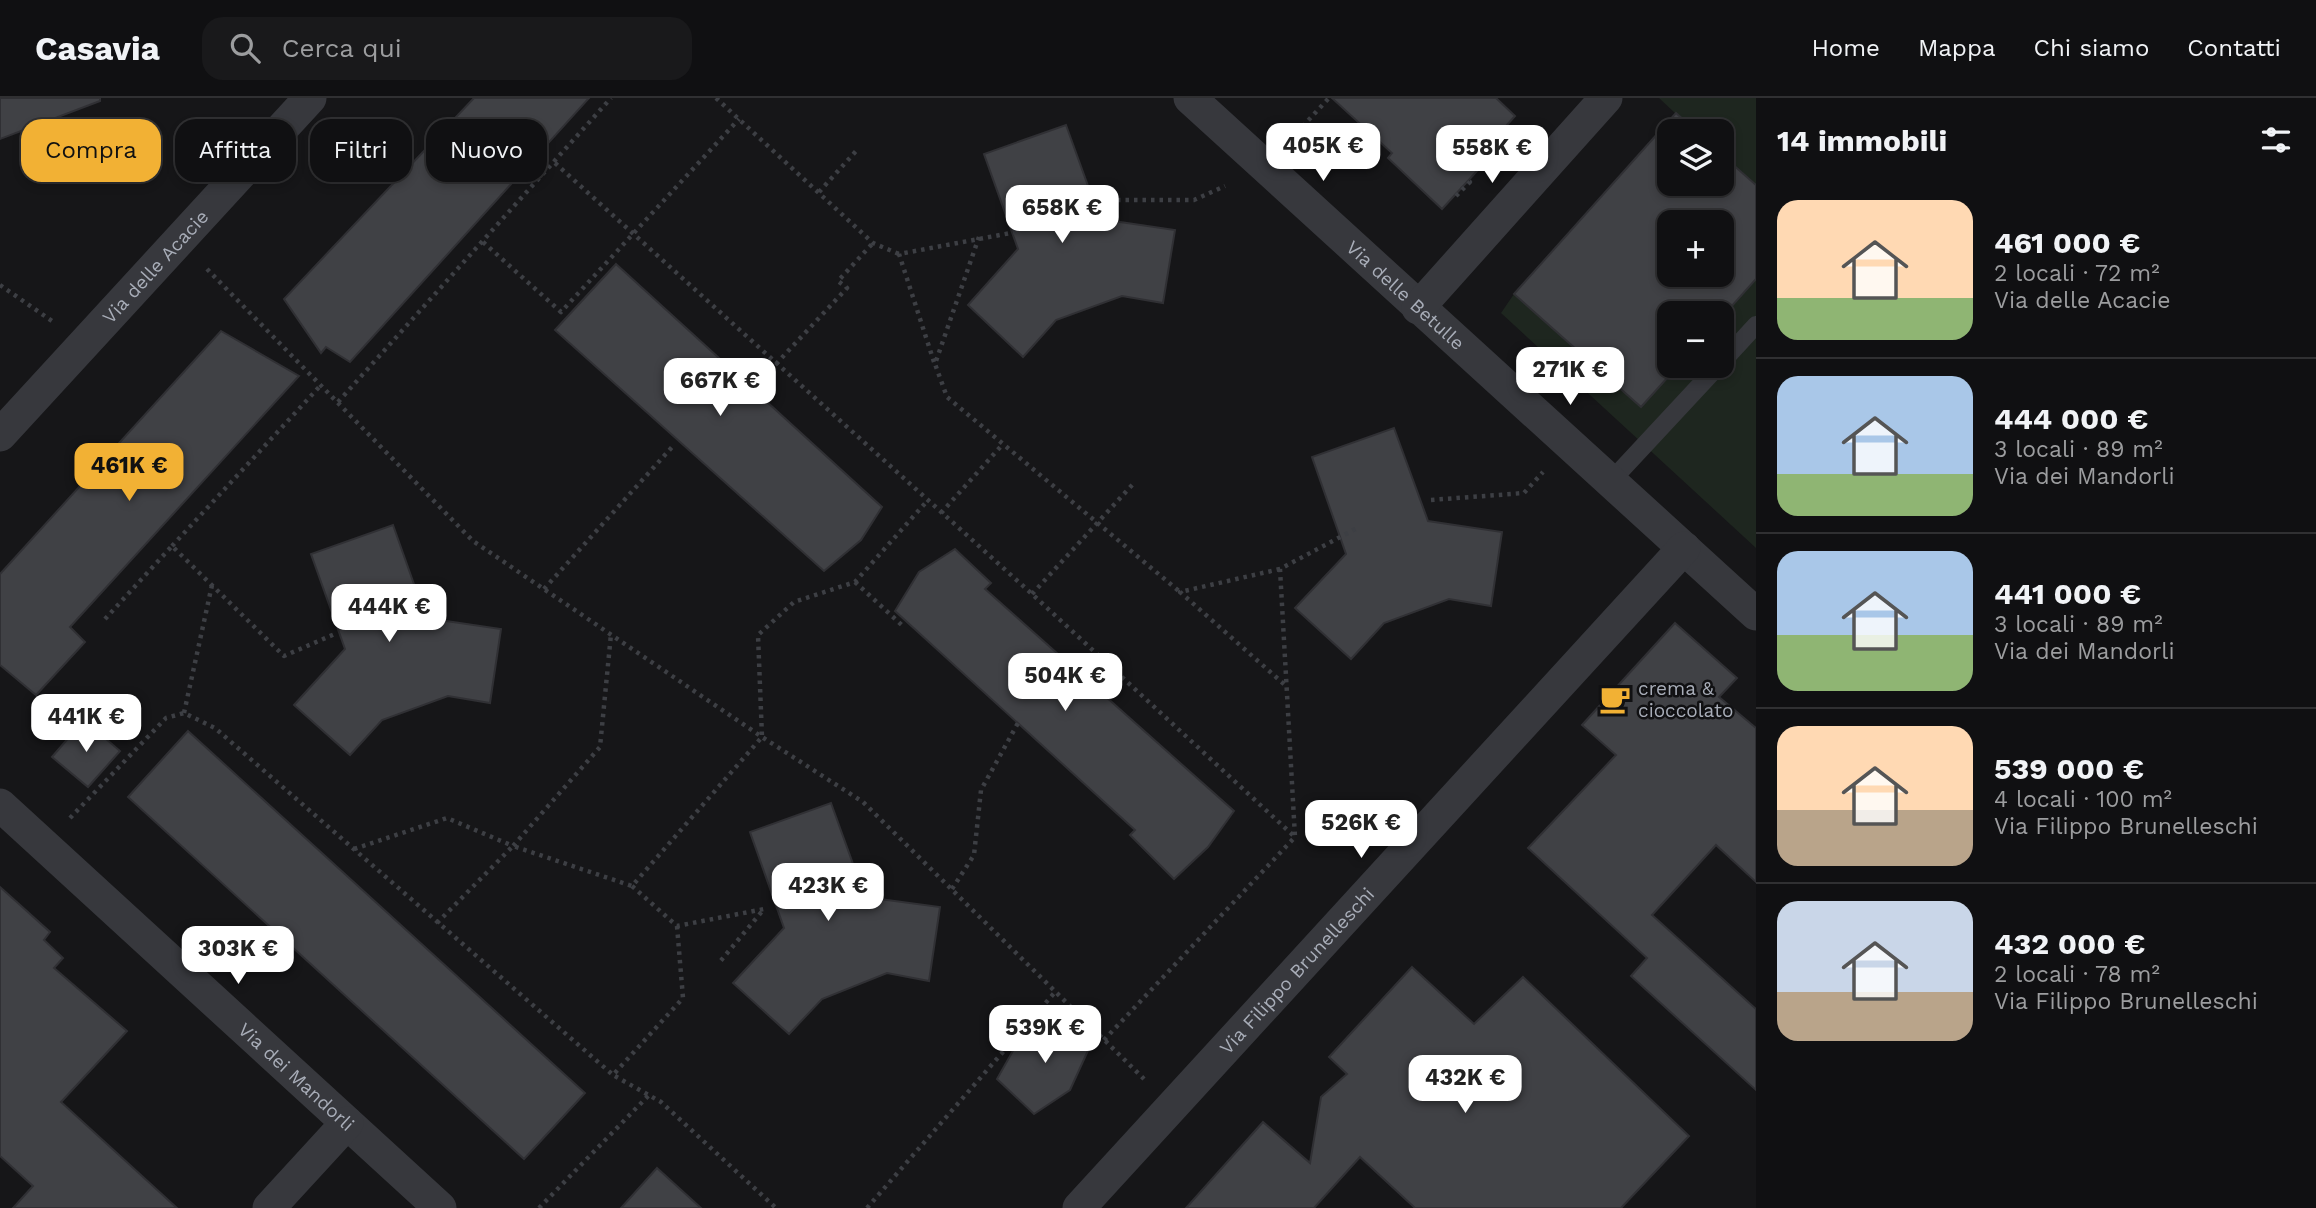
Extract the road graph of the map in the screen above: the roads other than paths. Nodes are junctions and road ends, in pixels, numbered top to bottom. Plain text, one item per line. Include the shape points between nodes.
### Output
1 (310, 98) edge
2 (1190, 98) edge
3 (1606, 98) edge
4 (1418, 308) junction
5 (1756, 325) edge
6 (1734, 349) edge
7 (1707, 378) edge
8 (0, 435) edge
9 (1611, 481) junction
10 (1684, 548) junction
11 (1756, 614) edge
12 (0, 805) edge
13 (347, 1123) junction
14 (269, 1208) edge
15 (440, 1208) edge
16 (1079, 1208) edge

1 - 8 street, Via delle Acacie
2 - 4 street, Via delle Betulle
3 - 4 street
4 - 9 street, Via delle Betulle
5 - 6 lane
7 - 9 lane
9 - 10 street, Via delle Betulle
10 - 11 street, Via delle Betulle
10 - 16 street, Via Filippo Brunelleschi
12 - 13 street, Via dei Mandorli
13 - 14 street
13 - 15 street, Via dei Mandorli

